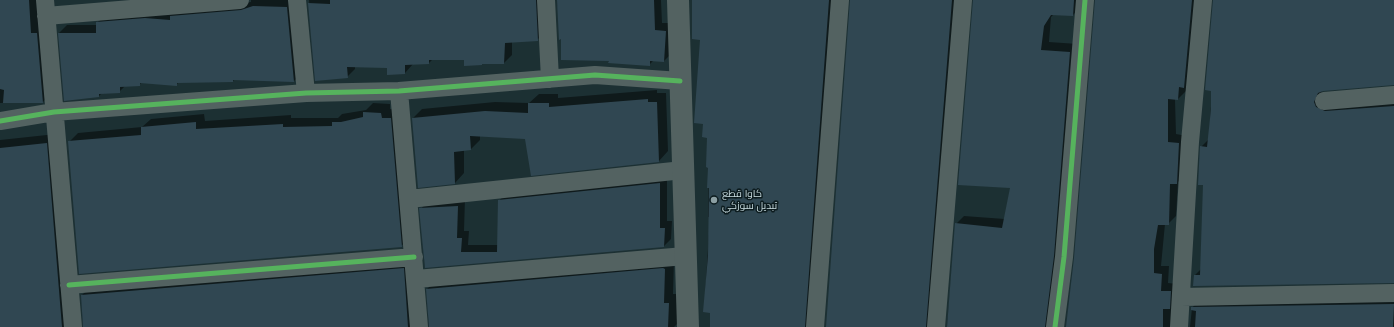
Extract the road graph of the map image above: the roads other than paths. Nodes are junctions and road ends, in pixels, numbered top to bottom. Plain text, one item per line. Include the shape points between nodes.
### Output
1 (240, 0) edge
2 (297, 0) edge
3 (546, 0) edge
4 (678, 0) edge
5 (840, 0) edge
6 (963, 0) edge
7 (1085, 0) edge
8 (1203, 0) edge
9 (221, 1) edge
10 (129, 4) edge
11 (45, 8) edge
12 (550, 79) junction
13 (680, 81) junction
14 (399, 91) junction
15 (306, 93) junction
16 (1394, 95) edge
17 (1324, 101) dead end
18 (54, 112) junction
19 (0, 121) edge
20 (683, 170) junction
21 (409, 199) junction
22 (685, 256) junction
23 (414, 257) junction
24 (416, 279) junction
25 (69, 285) junction
26 (1394, 293) edge
27 (1181, 297) junction
28 (73, 327) edge
29 (419, 327) edge
30 (688, 327) edge
31 (815, 327) edge
32 (936, 327) edge
33 (1055, 327) edge
34 (1179, 327) edge

1 - 9 street
2 - 15 street
3 - 12 street
4 - 13 street
5 - 31 street
6 - 32 street
7 - 33 street via 1064,257
8 - 27 street via 1190,142
9 - 10 street
10 - 11 street
11 - 18 street
12 - 13 street via 595,75
12 - 14 street
13 - 20 street
14 - 15 street
14 - 21 street
15 - 18 street
16 - 17 street
18 - 19 street
18 - 25 street
20 - 21 street
20 - 22 street
21 - 23 street
22 - 24 street
22 - 30 street
23 - 24 street
23 - 25 street
24 - 29 street
25 - 28 street
26 - 27 street
27 - 34 street

